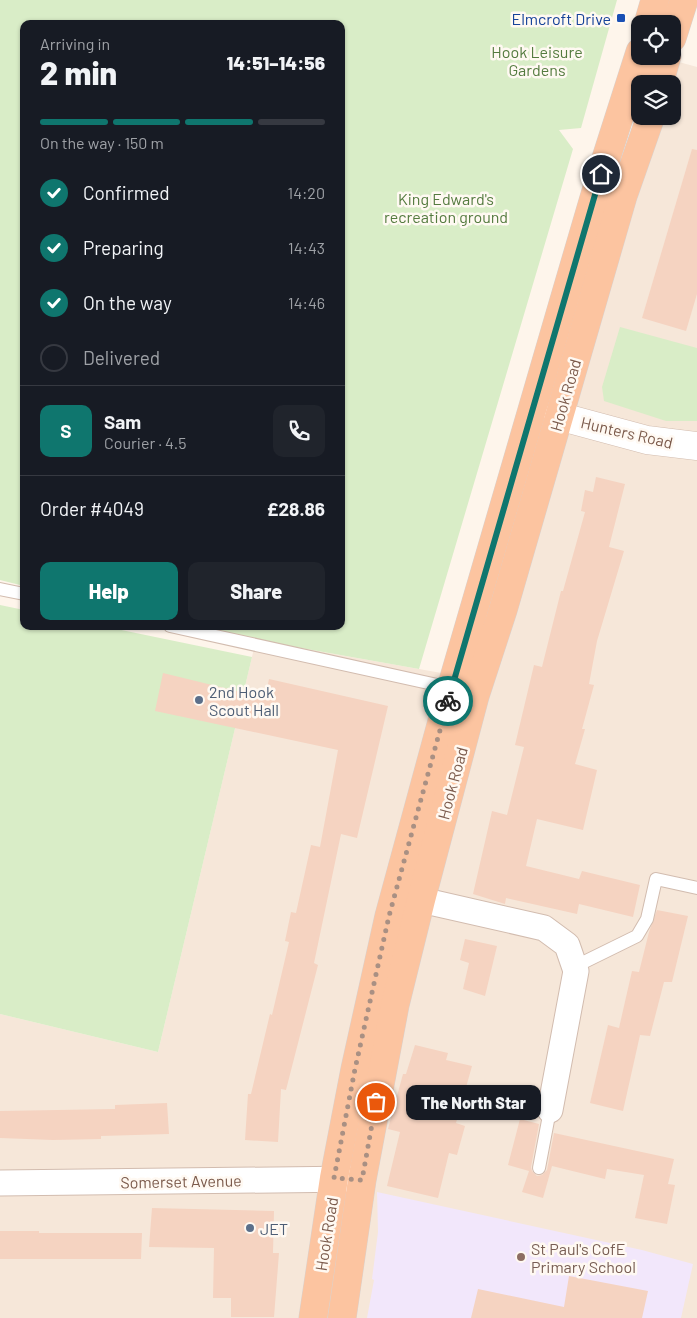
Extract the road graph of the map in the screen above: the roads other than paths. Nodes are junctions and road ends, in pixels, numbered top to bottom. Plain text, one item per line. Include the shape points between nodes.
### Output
1 (655, 0) edge
2 (684, 0) edge
3 (651, 15) edge
4 (679, 15) edge
5 (636, 65) edge
6 (648, 125) edge
7 (558, 416) junction
8 (697, 446) edge
9 (0, 589) edge
10 (20, 593) edge
11 (188, 630) edge
12 (451, 688) junction
13 (697, 888) edge
14 (421, 900) junction
15 (574, 967) junction
16 (550, 1110) joint
17 (539, 1168) dead end
18 (334, 1178) junction
19 (362, 1180) junction
20 (0, 1183) edge
21 (313, 1318) edge
22 (342, 1318) edge

1 - 3 highway
2 - 4 highway
5 - 12 highway, Hook Road
6 - 7 highway, Hook Road via 623,196
7 - 8 street, Hunters Road via 647,440
7 - 14 highway, Hook Road via 475,696
9 - 10 lane
11 - 12 lane
12 - 18 highway, Hook Road via 389,916
13 - 15 lane via 656,879 647,919 637,936
14 - 15 street via 544,928 567,945
14 - 19 highway, Hook Road via 395,1005
15 - 16 street via 576,971
16 - 17 lane
18 - 19 street, Somerset Avenue
18 - 20 street, Somerset Avenue
18 - 21 highway, Hook Road
19 - 22 highway, Hook Road

